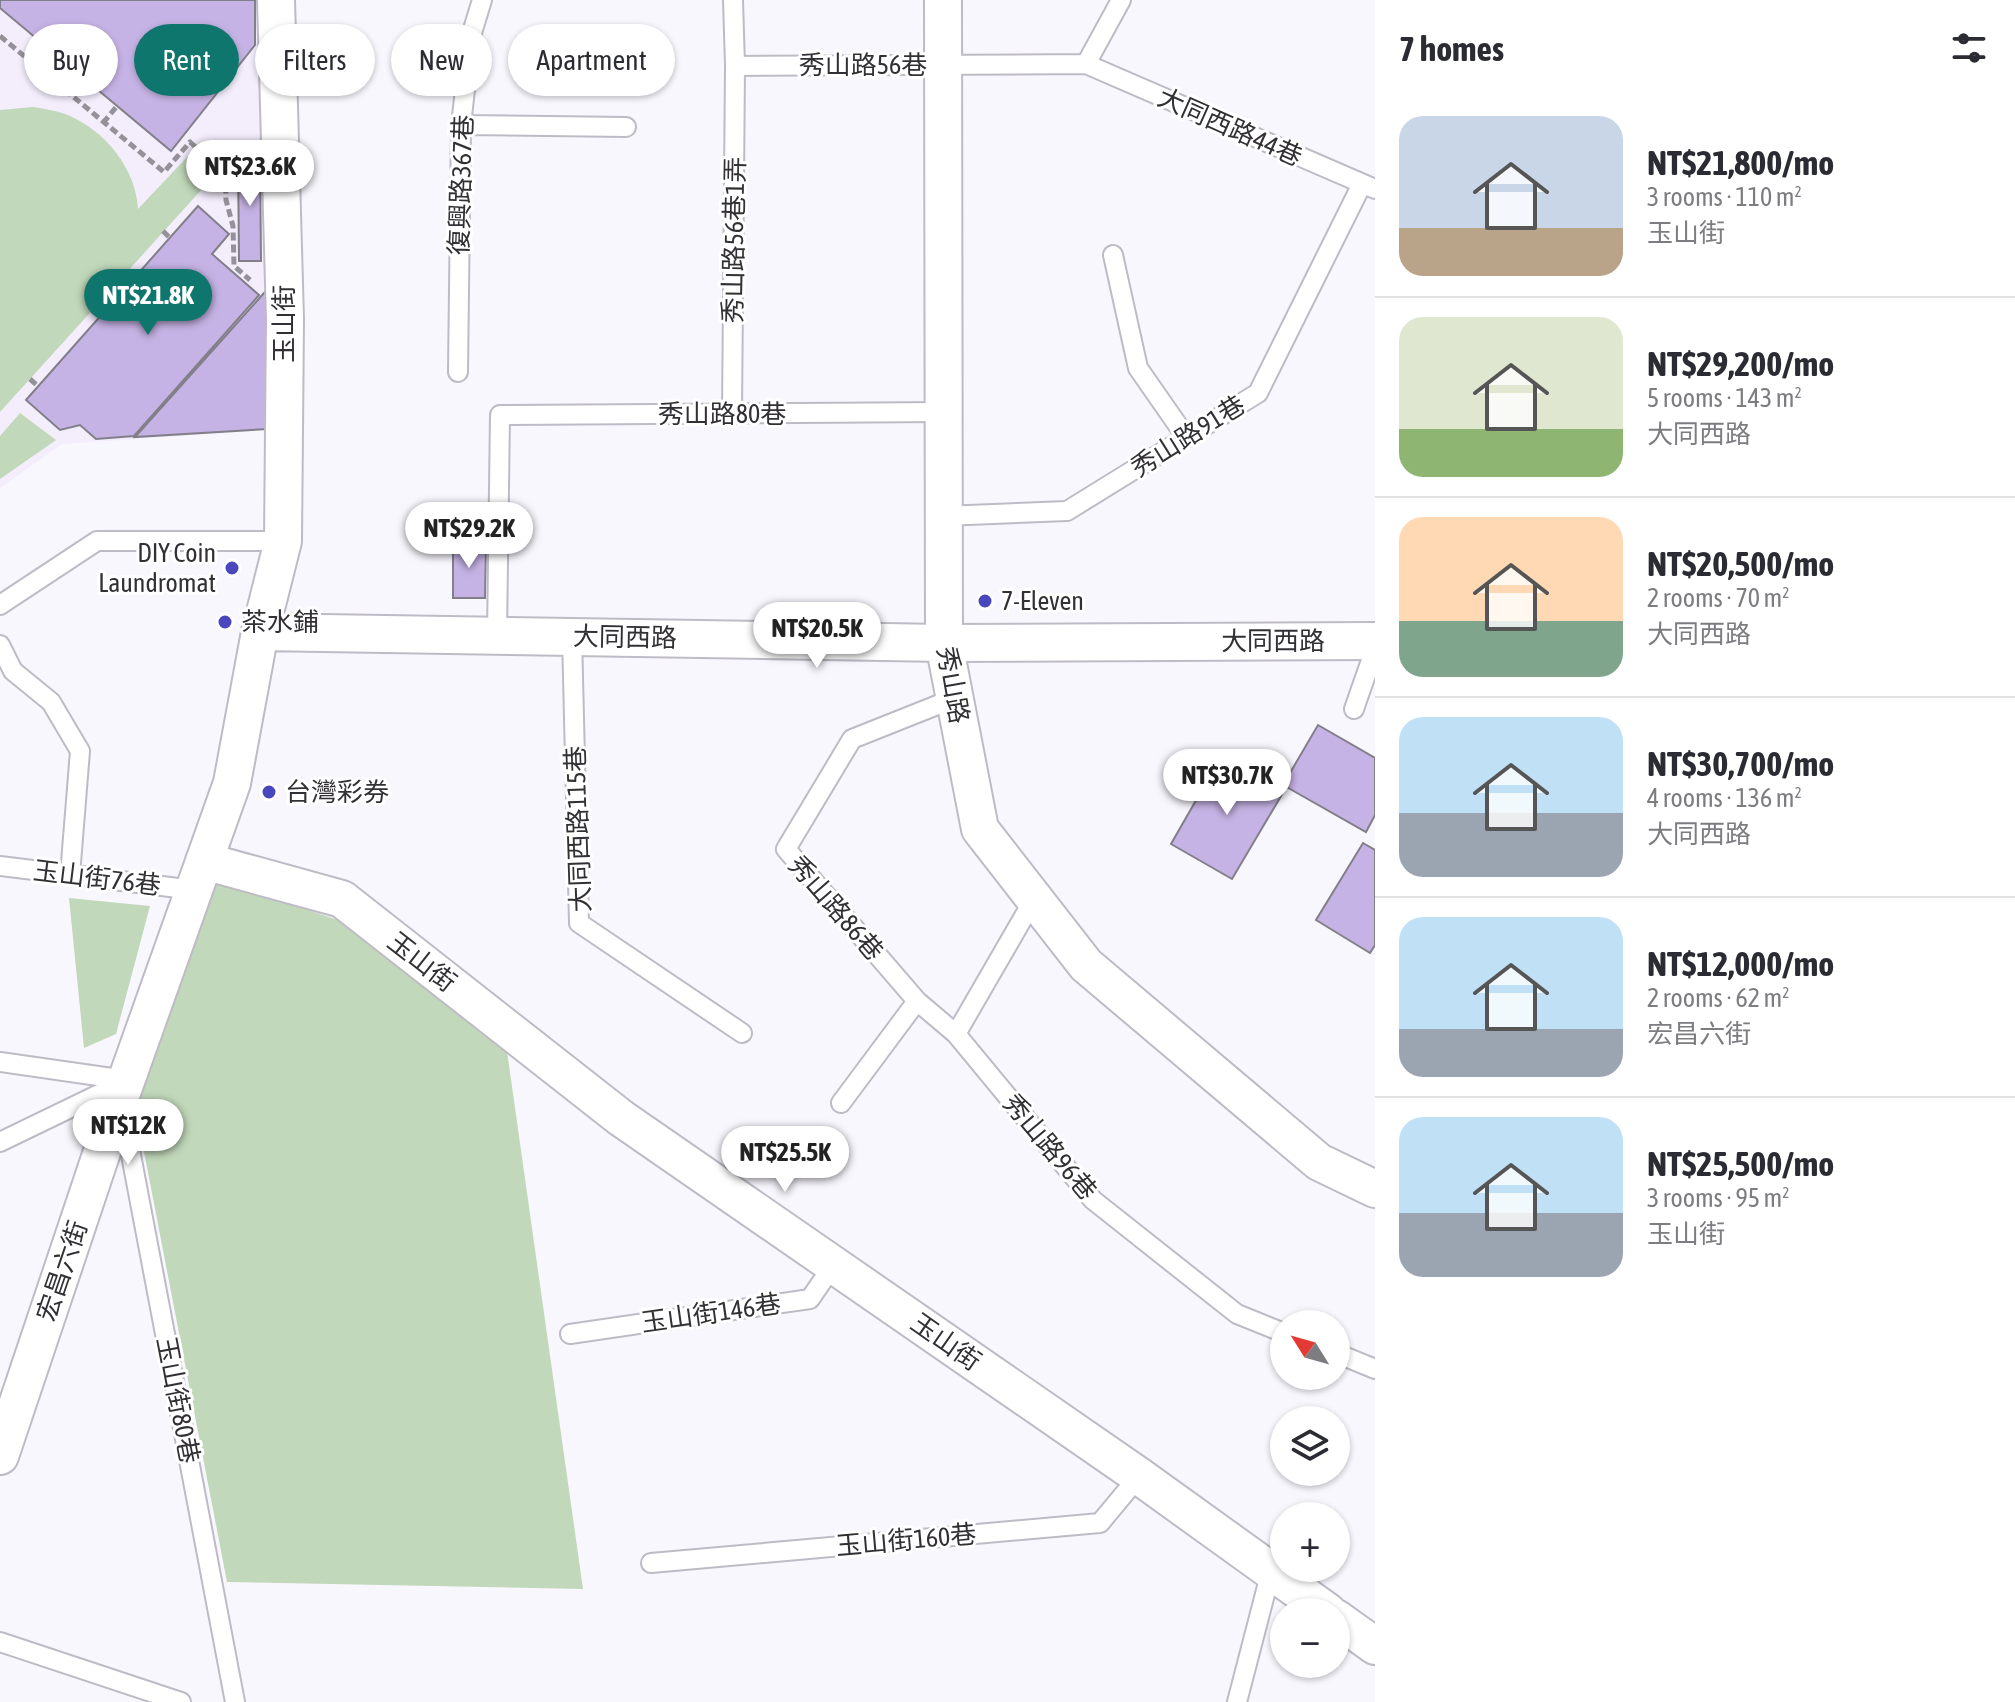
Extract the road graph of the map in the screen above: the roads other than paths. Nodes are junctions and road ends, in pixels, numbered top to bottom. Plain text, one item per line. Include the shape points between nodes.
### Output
1 (276, 0) edge
2 (482, 0) edge
3 (733, 0) edge
4 (943, 0) edge
5 (1121, 0) edge
6 (942, 64) junction
7 (1086, 64) junction
8 (735, 66) junction
9 (461, 125) junction
10 (626, 127) dead end
11 (1368, 187) edge
12 (1113, 255) dead end
13 (458, 372) dead end
14 (943, 412) junction
15 (732, 414) junction
16 (1186, 437) junction
17 (943, 516) junction
18 (283, 541) junction
19 (0, 605) edge
20 (260, 632) junction
21 (497, 635) junction
22 (572, 636) junction
23 (1375, 641) edge
24 (944, 643) junction
25 (0, 645) edge
26 (1375, 649) edge
27 (6, 670) edge
28 (955, 698) junction
29 (1354, 709) dead end
30 (0, 866) edge
31 (70, 875) junction
32 (199, 875) junction
33 (1034, 899) junction
34 (917, 1001) junction
35 (742, 1033) dead end
36 (956, 1034) junction
37 (0, 1062) edge
38 (123, 1089) junction
39 (841, 1103) dead end
40 (0, 1142) edge
41 (1375, 1189) edge
42 (834, 1264) junction
43 (1270, 1327) edge
44 (570, 1334) dead end
45 (1350, 1359) edge
46 (1375, 1369) edge
47 (0, 1456) edge
48 (1139, 1476) junction
49 (651, 1563) dead end
50 (1270, 1570) edge
51 (1270, 1575) edge
52 (1286, 1582) edge
53 (1309, 1598) edge
54 (1350, 1628) edge
55 (0, 1642) edge
56 (1375, 1646) edge
57 (181, 1702) edge
58 (235, 1702) edge
59 (1237, 1702) edge

1 - 18 street, 玉山街 via 285,319
2 - 9 lane, 復興路367巷 via 471,36
3 - 8 lane, 秀山路56巷1弄
4 - 6 street, 秀山路
5 - 7 lane
6 - 7 lane, 秀山路56巷
6 - 8 lane, 秀山路56巷
6 - 14 street, 秀山路
7 - 11 lane, 大同西路44巷
8 - 15 lane, 秀山路56巷1弄
9 - 10 lane
9 - 13 lane, 復興路367巷
11 - 16 lane, 秀山路91巷 via 1258,393
12 - 16 lane via 1138,368
14 - 15 lane, 秀山路80巷
14 - 17 street, 秀山路
15 - 21 lane, 秀山路80巷 via 500,415
16 - 17 lane, 秀山路91巷 via 1067,511
17 - 24 street, 秀山路
18 - 19 lane via 97,541
18 - 20 street, 玉山街
20 - 21 street, 大同西路
20 - 32 street, 玉山街 via 232,783
21 - 22 street, 大同西路
22 - 24 street, 大同西路
22 - 35 lane, 大同西路115巷 via 579,923
23 - 24 street, 大同西路
24 - 28 street, 秀山路
25 - 27 lane
26 - 29 lane
27 - 31 lane via 51,702 80,751
28 - 33 street, 秀山路 via 980,829
28 - 34 lane, 秀山路86巷 via 852,739 786,849
30 - 31 lane, 玉山街76巷
31 - 32 lane, 玉山街76巷
32 - 38 street, 宏昌六街
32 - 42 street, 玉山街 via 342,899 621,1118
33 - 36 lane
33 - 41 street, 秀山路 via 1097,975 1319,1162
34 - 36 lane, 秀山路96巷
34 - 39 lane
36 - 43 lane, 秀山路96巷 via 1093,1200 1237,1314
37 - 38 lane
38 - 40 lane
38 - 47 street, 宏昌六街
38 - 58 lane, 玉山街80巷
42 - 44 lane, 玉山街146巷 via 810,1299
42 - 48 street, 玉山街
45 - 46 lane
48 - 49 lane, 玉山街160巷 via 1100,1523
48 - 50 street, 玉山街
51 - 59 lane
52 - 53 street, 玉山街
54 - 56 street
55 - 57 lane

